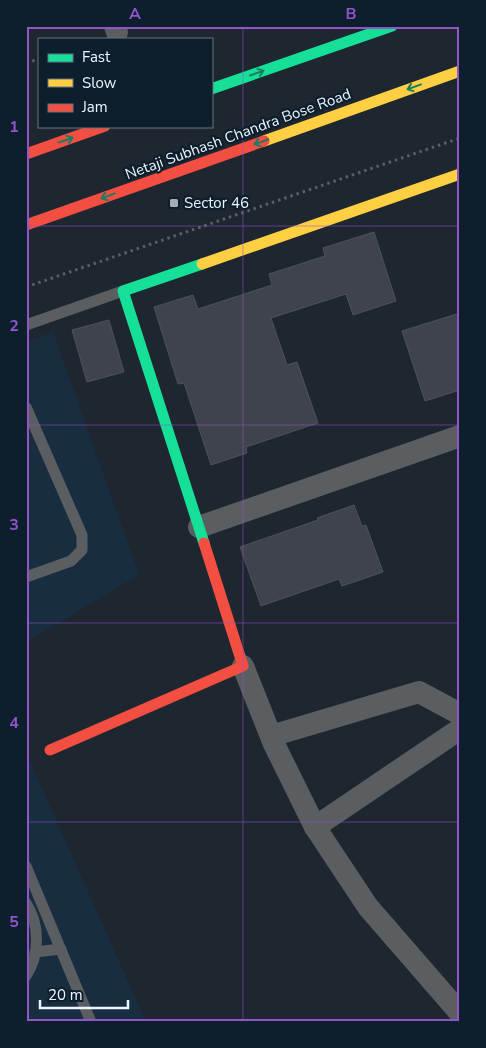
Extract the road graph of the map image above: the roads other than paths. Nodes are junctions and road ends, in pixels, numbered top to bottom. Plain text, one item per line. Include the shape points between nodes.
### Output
1 (392, 26) edge
2 (460, 70) edge
3 (212, 89) edge
4 (99, 128) edge
5 (26, 154) edge
6 (460, 174) edge
7 (26, 226) edge
8 (122, 291) junction
9 (26, 325) edge
10 (26, 407) edge
11 (460, 436) edge
12 (200, 527) junction
13 (26, 577) edge
14 (243, 666) junction
15 (460, 714) edge
16 (460, 729) edge
17 (271, 736) junction
18 (50, 750) dead end
19 (315, 827) junction
20 (26, 868) edge
21 (26, 903) edge
22 (61, 949) junction
23 (35, 952) junction
24 (26, 976) edge
25 (460, 1013) edge
26 (91, 1022) edge

3 -> 1 street
2 -> 7 street, Netaji Subhash Chandra Bose Road
5 -> 4 street
6 - 8 street
8 - 9 lane
8 - 12 street
10 - 13 lane via 82,535 82,550 71,561
11 - 12 street
12 - 14 street
14 - 17 street
14 - 18 street
15 - 17 street via 419,692
16 - 19 street
17 - 19 street
19 - 25 street via 368,908
20 - 22 lane
21 - 23 lane via 36,928
22 - 23 lane
22 - 26 lane
23 - 24 lane

